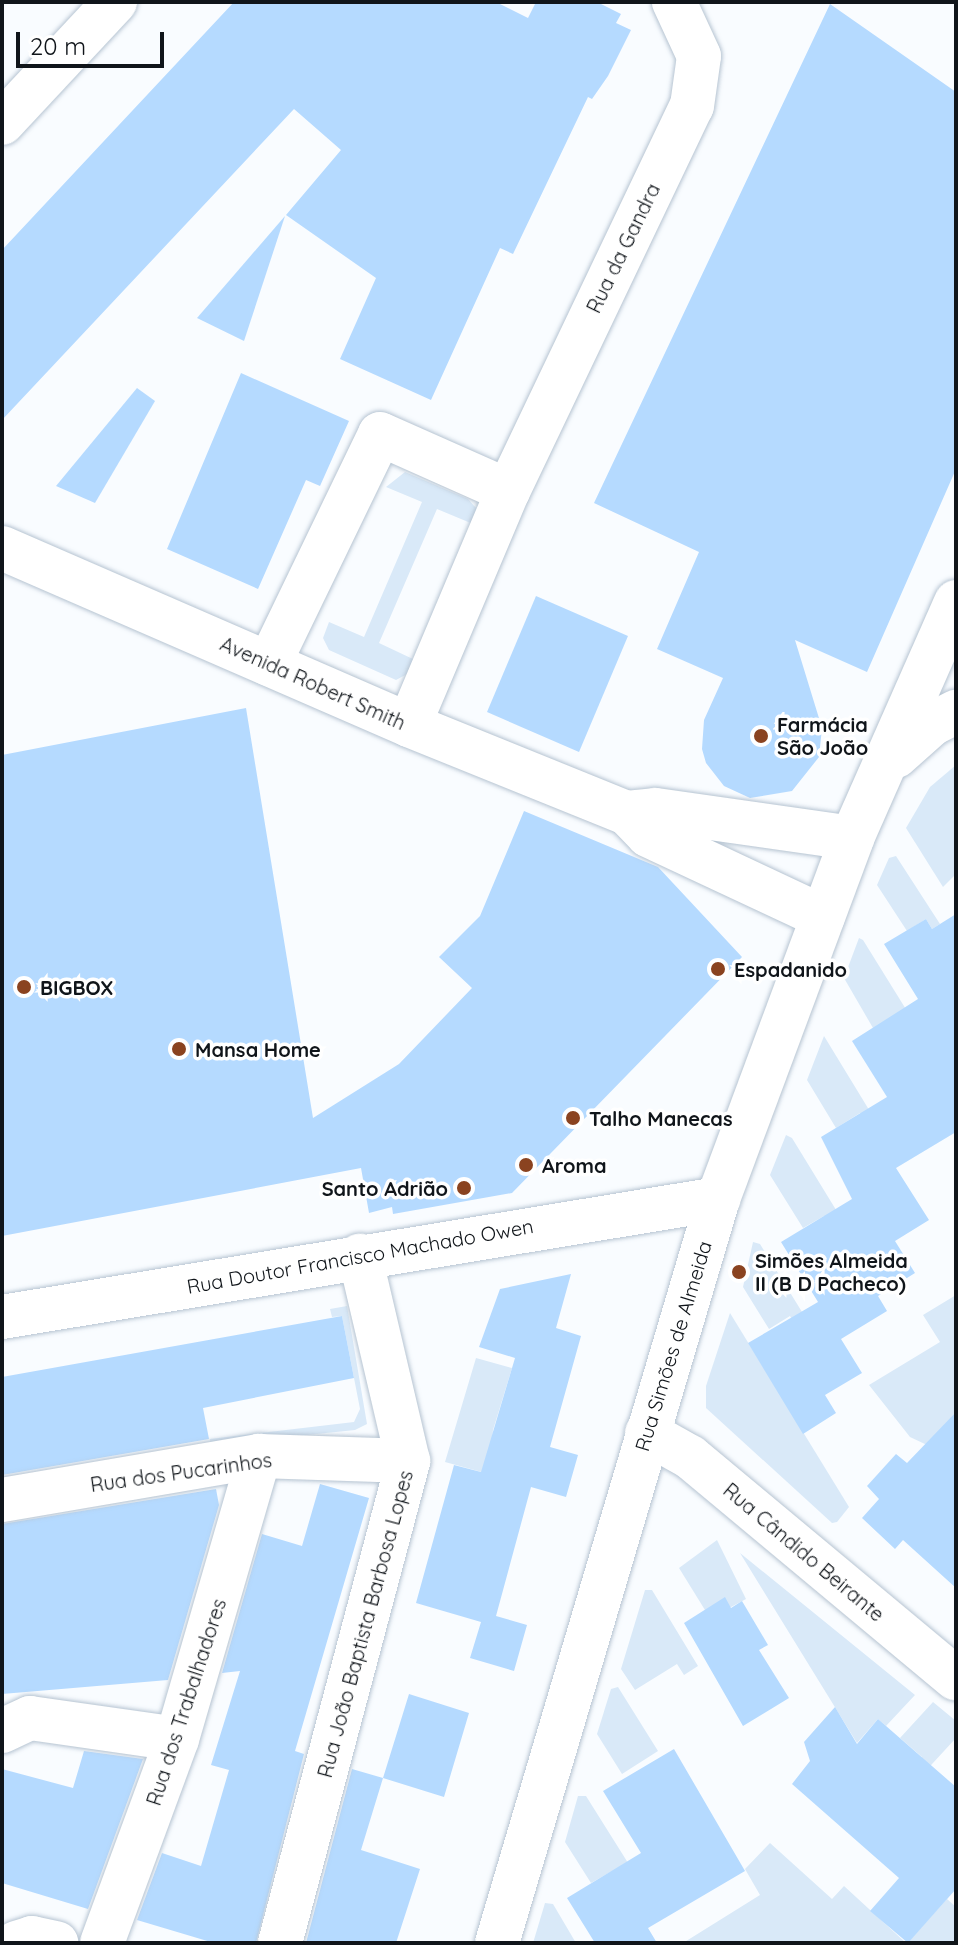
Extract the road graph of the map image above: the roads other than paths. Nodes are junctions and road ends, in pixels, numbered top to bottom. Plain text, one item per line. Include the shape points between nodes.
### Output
1 (115, 2) edge
2 (674, 2) edge
3 (2, 123) edge
4 (508, 491) junction
5 (2, 548) edge
6 (956, 602) edge
7 (269, 664) junction
8 (956, 712) edge
9 (409, 725) junction
10 (889, 763) junction
11 (627, 813) junction
12 (852, 838) junction
13 (823, 917) junction
14 (718, 1199) junction
15 (360, 1256) junction
16 (2, 1317) edge
17 (647, 1433) junction
18 (259, 1456) junction
19 (408, 1461) junction
20 (2, 1500) edge
21 (956, 1679) edge
22 (2, 1731) edge
23 (177, 1739) junction
24 (16, 1943) edge
25 (56, 1943) edge
26 (102, 1943) edge
27 (280, 1943) edge
28 (497, 1943) edge

1 - 3 street
2 - 4 street, Rua da Gandra via 699,56 692,106
4 - 7 street via 380,434
4 - 9 street, Rua da Gandra
5 - 7 street, Avenida Robert Smith
6 - 10 street, Rua Simões de Almeida
7 - 9 street, Avenida Robert Smith
8 - 10 street via 932,724
9 - 11 street, Avenida Robert Smith
10 - 12 street, Rua Simões de Almeida
11 - 12 street, Avenida Robert Smith via 655,810
11 - 13 street, Avenida Robert Smith via 648,835
12 - 13 street, Rua Simões de Almeida
13 - 14 street, Rua Simões de Almeida
14 - 15 street, Rua Doutor Francisco Machado Owen
14 - 17 street, Rua Simões de Almeida
15 - 16 street, Rua Doutor Francisco Machado Owen
15 - 19 street, Rua João Baptista Barbosa Lopes
17 - 21 street, Rua Cândido Beirante via 690,1457
17 - 28 street, Rua Simões de Almeida
18 - 19 street, Rua dos Pucarinhos
18 - 20 street, Rua dos Pucarinhos
18 - 23 street, Rua dos Trabalhadores
19 - 27 street, Rua João Baptista Barbosa Lopes
22 - 23 street via 30,1718
23 - 26 street, Rua dos Trabalhadores
24 - 25 street via 32,1938

